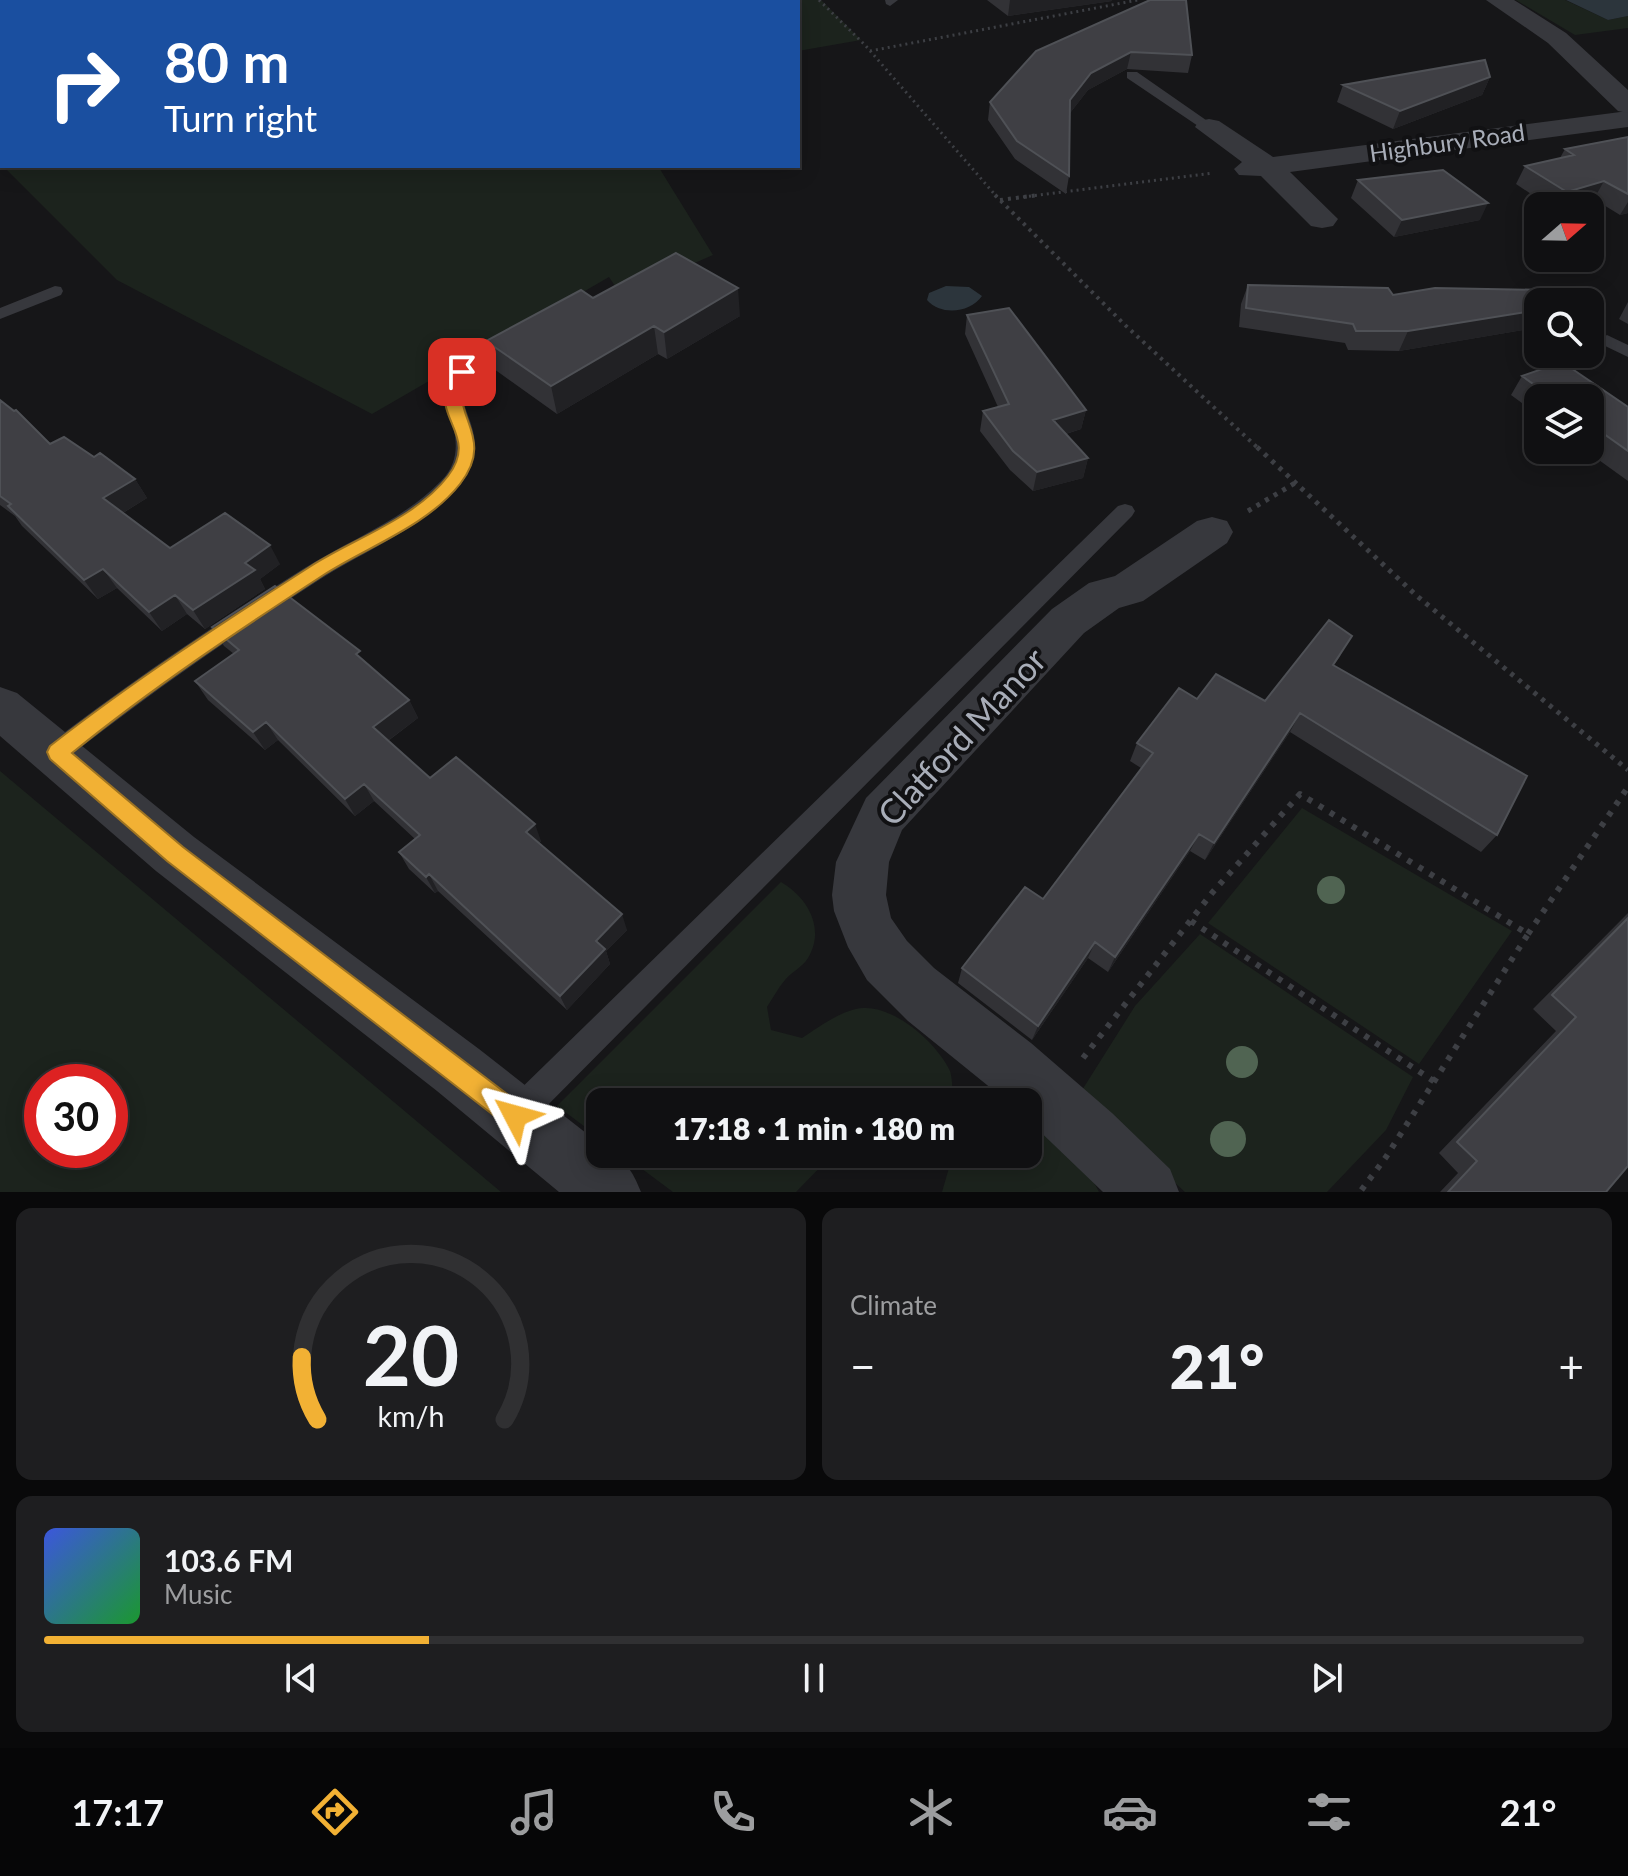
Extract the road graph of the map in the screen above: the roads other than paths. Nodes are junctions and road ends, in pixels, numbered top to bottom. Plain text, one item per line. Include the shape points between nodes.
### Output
1 (1498, 0) edge
2 (1132, 75) edge
3 (1628, 105) edge
4 (1628, 119) edge
5 (1209, 127) joint
6 (1258, 168) junction
7 (1322, 219) dead end
8 (55, 291) dead end
9 (0, 314) edge
10 (534, 328) edge
11 (1607, 340) dead end
12 (1628, 352) edge
13 (1125, 511) dead end
14 (1212, 532) road end
15 (0, 707) edge
16 (57, 752) junction
17 (515, 1116) junction
18 (609, 1192) edge
19 (1147, 1192) edge

1 - 3 street via 1557,38
2 - 5 lane
4 - 6 street, Highbury Road
5 - 6 street
6 - 7 street
8 - 9 lane
10 - 16 lane via 482,356 453,385 468,455 441,493 419,512 320,569
11 - 12 lane
13 - 17 lane
14 - 19 street, Clatford Manor via 1128,589 1105,595 1068,621 884,814 866,842 858,874 861,907 876,945 905,978 1050,1100
15 - 16 street
16 - 17 street via 175,854
17 - 18 street

